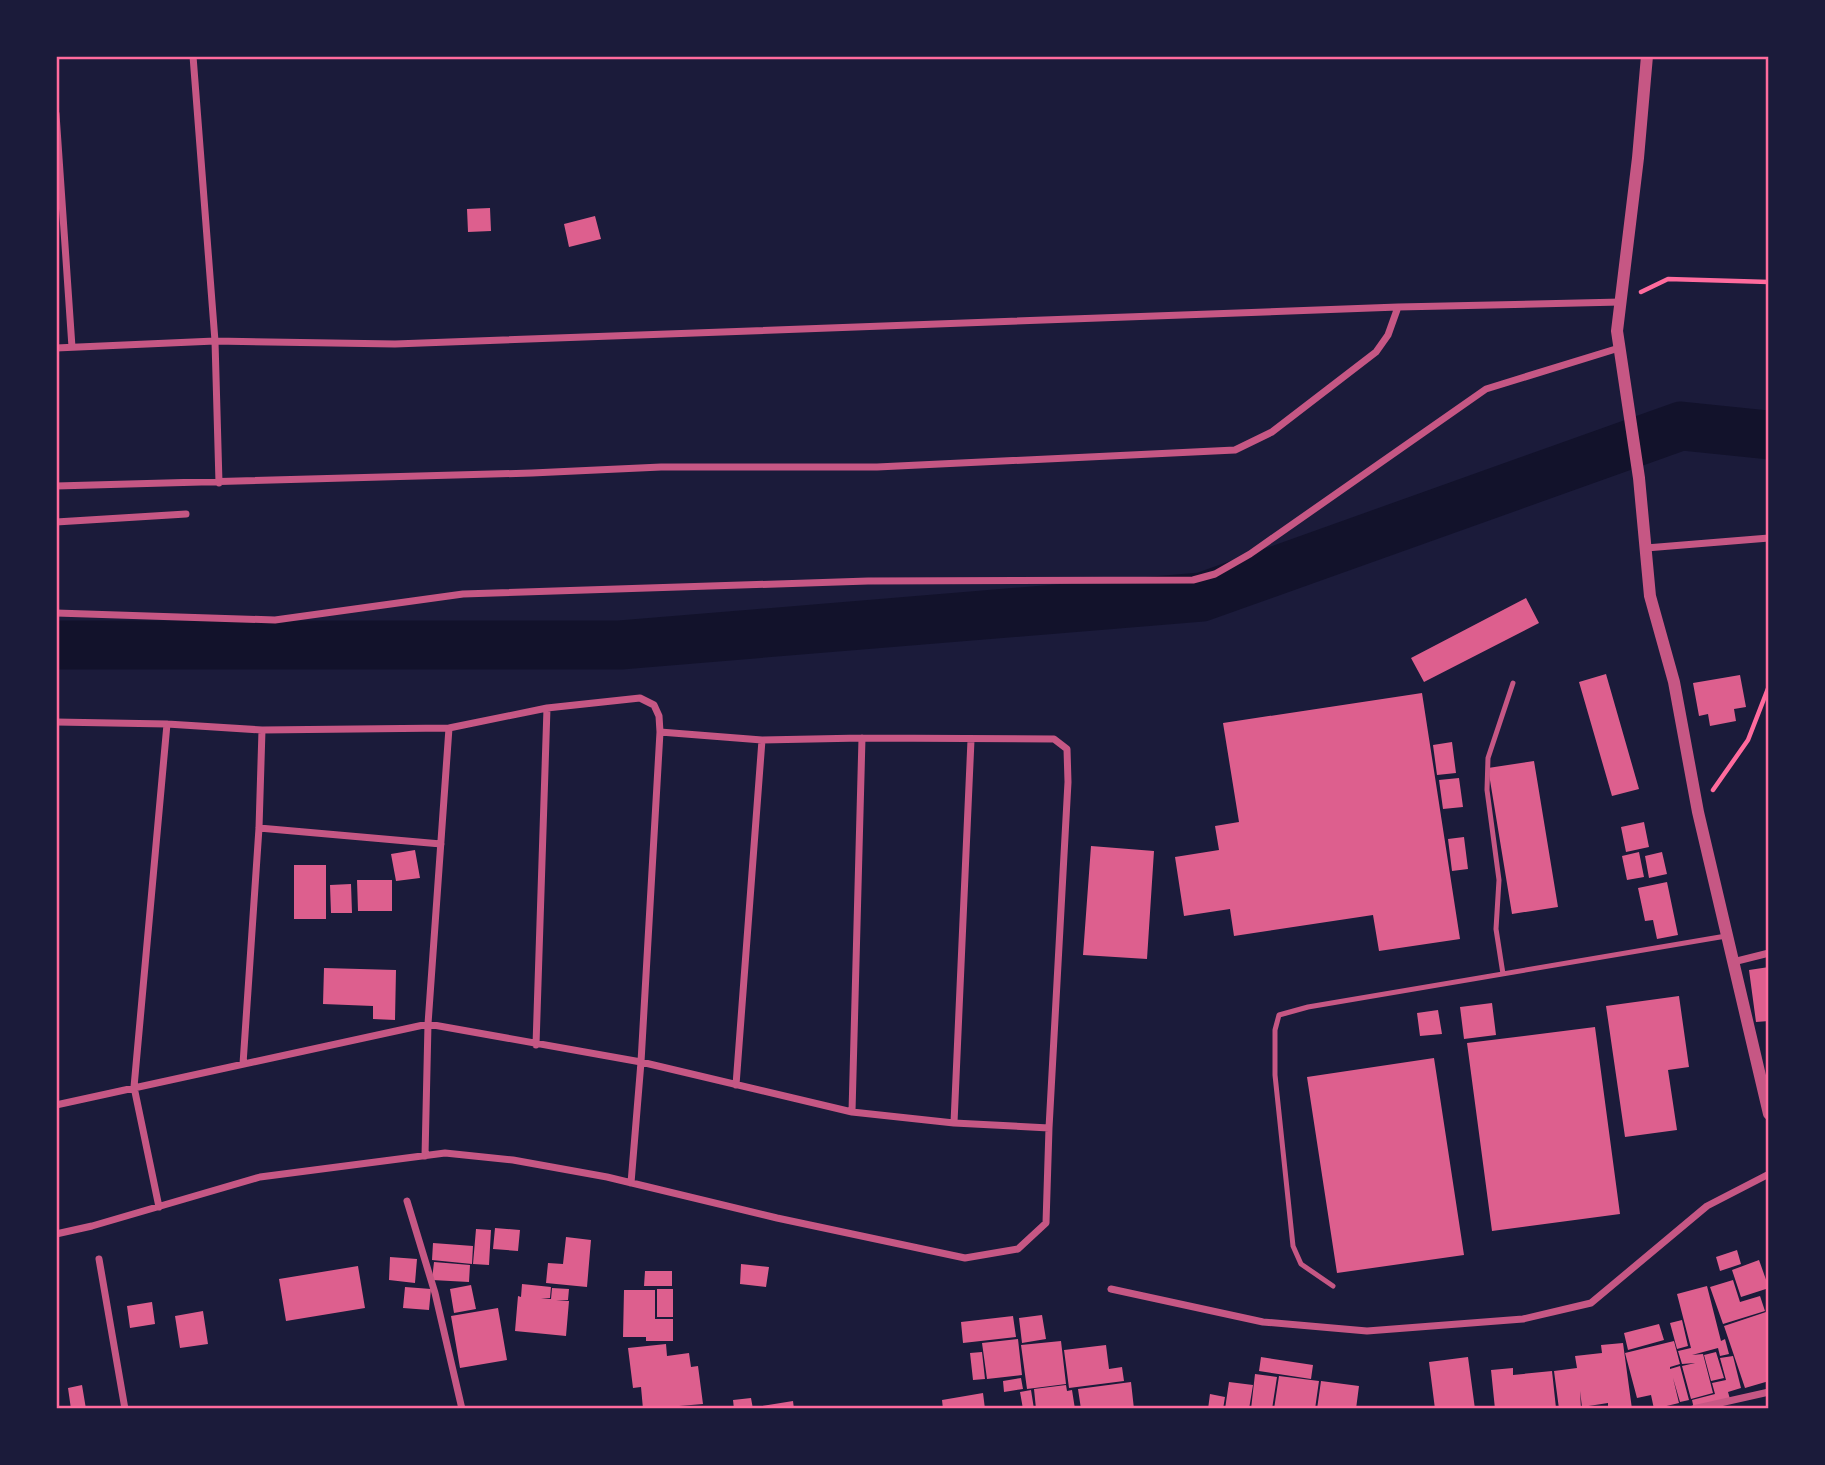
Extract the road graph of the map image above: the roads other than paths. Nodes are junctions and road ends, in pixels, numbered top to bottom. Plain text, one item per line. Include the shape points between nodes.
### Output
1 (193, 56) edge
2 (1647, 56) edge
3 (56, 114) edge
4 (1621, 302) junction
5 (1398, 307) junction
6 (215, 341) junction
7 (72, 347) junction
8 (56, 348) edge
9 (1619, 348) junction
10 (219, 483) junction
11 (56, 486) edge
12 (186, 514) dead end
13 (56, 522) edge
14 (1769, 538) edge
15 (1646, 548) junction
16 (56, 613) edge
17 (1513, 683) dead end
18 (547, 708) junction
19 (56, 722) edge
20 (167, 724) junction
21 (449, 728) junction
22 (262, 730) junction
23 (660, 732) junction
24 (862, 738) junction
25 (762, 740) junction
26 (971, 740) junction
27 (259, 828) junction
28 (441, 844) junction
29 (1726, 936) junction
30 (1769, 953) edge
31 (1733, 962) junction
32 (1503, 974) junction
33 (428, 1024) junction
34 (536, 1045) junction
35 (641, 1062) junction
36 (243, 1064) junction
37 (736, 1085) junction
38 (134, 1087) junction
39 (56, 1105) edge
40 (852, 1112) junction
41 (1769, 1114) edge
42 (954, 1123) junction
43 (1049, 1128) junction
44 (425, 1156) junction
45 (1769, 1174) edge
46 (631, 1183) junction
47 (407, 1201) dead end
48 (159, 1207) junction
49 (56, 1234) edge
50 (99, 1259) dead end
51 (1333, 1286) dead end
52 (1111, 1289) dead end
53 (1769, 1392) edge
54 (125, 1409) edge
55 (462, 1409) edge
56 (1693, 1409) edge

1 - 6 street
2 - 4 street
3 - 7 street
4 - 5 street
4 - 9 street
5 - 6 street via 394,344
5 - 10 street via 1376,352 1272,432 1235,450 890,467 661,467
6 - 7 street
6 - 10 street
7 - 8 street
9 - 15 street
9 - 16 street via 1486,388 1250,554 1215,574 1193,580 868,581 463,594 275,620
10 - 11 street
12 - 13 street
14 - 15 street
15 - 29 street via 1650,596 1674,682
17 - 32 lane via 1488,758 1487,790 1499,880 1496,929
18 - 21 street
18 - 23 street via 640,698 654,705
18 - 34 street
19 - 20 street
20 - 22 street
20 - 38 street
21 - 22 street
21 - 28 street
22 - 27 street
23 - 25 street
23 - 35 street
24 - 25 street
24 - 26 street
24 - 40 street
25 - 37 street
26 - 42 street
26 - 43 street via 1054,739 1067,749
27 - 28 street
27 - 36 street
28 - 33 street
29 - 31 street
29 - 32 lane
30 - 31 street
31 - 41 street
32 - 51 lane via 1308,1006 1279,1015 1275,1075 1293,1246 1301,1264
33 - 34 street
33 - 36 street
33 - 44 street
34 - 35 street
35 - 37 street
35 - 46 street
36 - 38 street
37 - 40 street
38 - 39 street
38 - 48 street
40 - 42 street
42 - 43 street
43 - 46 street via 1046,1223 1018,1249 965,1258
44 - 46 street via 445,1153 513,1160
44 - 48 street via 260,1178
45 - 52 street via 1707,1206 1591,1303 1523,1319 1367,1331 1263,1322
47 - 55 street via 435,1293
48 - 49 street
50 - 54 street
53 - 56 street

